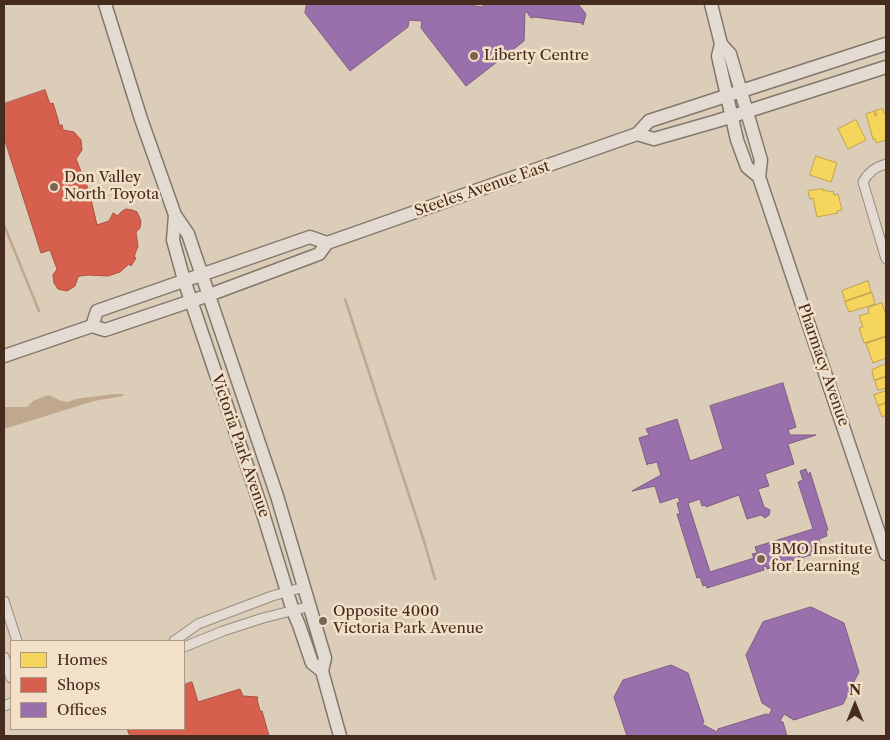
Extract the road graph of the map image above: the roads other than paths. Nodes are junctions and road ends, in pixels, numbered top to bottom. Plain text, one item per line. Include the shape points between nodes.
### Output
1 (105, 4) edge
2 (711, 4) edge
3 (721, 44) junction
4 (886, 44) edge
5 (886, 67) edge
6 (741, 90) junction
7 (726, 95) junction
8 (746, 112) junction
9 (731, 116) junction
10 (637, 134) junction
11 (886, 164) edge
12 (759, 176) junction
13 (175, 215) junction
14 (327, 243) junction
15 (886, 259) edge
16 (201, 273) junction
17 (184, 280) junction
18 (209, 295) junction
19 (191, 302) junction
20 (92, 326) junction
21 (4, 356) edge
22 (886, 554) edge
23 (304, 587) junction
24 (287, 592) junction
25 (4, 601) edge
26 (311, 606) junction
27 (292, 612) junction
28 (17, 640) edge
29 (175, 640) edge
30 (185, 647) edge
31 (4, 657) edge
32 (322, 671) junction
33 (10, 675) edge
34 (340, 736) edge

1 - 13 main road, Victoria Park Avenue
2 - 3 main road
3 - 6 main road, Pharmacy Avenue via 730,54
3 - 7 main road, Pharmacy Avenue via 718,56
4 - 6 main road, Steeles Avenue East
5 - 8 main road, Steeles Avenue East
6 - 7 main road, Steeles Avenue East
6 - 8 main road, Pharmacy Avenue
7 - 9 main road, Pharmacy Avenue
7 - 10 main road, Steeles Avenue East via 649,121
8 - 9 main road, Steeles Avenue East
8 - 12 main road, Pharmacy Avenue via 762,160
9 - 10 main road, Steeles Avenue East via 654,139
9 - 12 main road, Pharmacy Avenue via 746,167
10 - 14 main road, Steeles Avenue East
11 - 15 street via 875,167 862,182
12 - 22 main road, Pharmacy Avenue
13 - 16 main road, Victoria Park Avenue via 188,234
13 - 17 main road, Victoria Park Avenue via 173,240
14 - 16 main road, Steeles Avenue East via 310,237
14 - 18 main road, Steeles Avenue East via 319,254
16 - 17 main road, Steeles Avenue East
16 - 18 main road, Victoria Park Avenue
17 - 19 main road, Victoria Park Avenue
17 - 20 main road, Steeles Avenue East via 97,311
18 - 19 main road, Steeles Avenue East
18 - 23 main road, Victoria Park Avenue
19 - 20 main road, Steeles Avenue East via 105,330
19 - 24 main road, Victoria Park Avenue
20 - 21 main road, Steeles Avenue East
23 - 24 street
23 - 26 main road, Victoria Park Avenue
24 - 27 main road, Victoria Park Avenue
24 - 29 street via 198,624
25 - 28 street
26 - 27 street
26 - 32 main road, Victoria Park Avenue via 325,658
27 - 30 street via 263,618
27 - 32 main road, Victoria Park Avenue via 312,663
31 - 33 street
32 - 34 main road, Victoria Park Avenue

